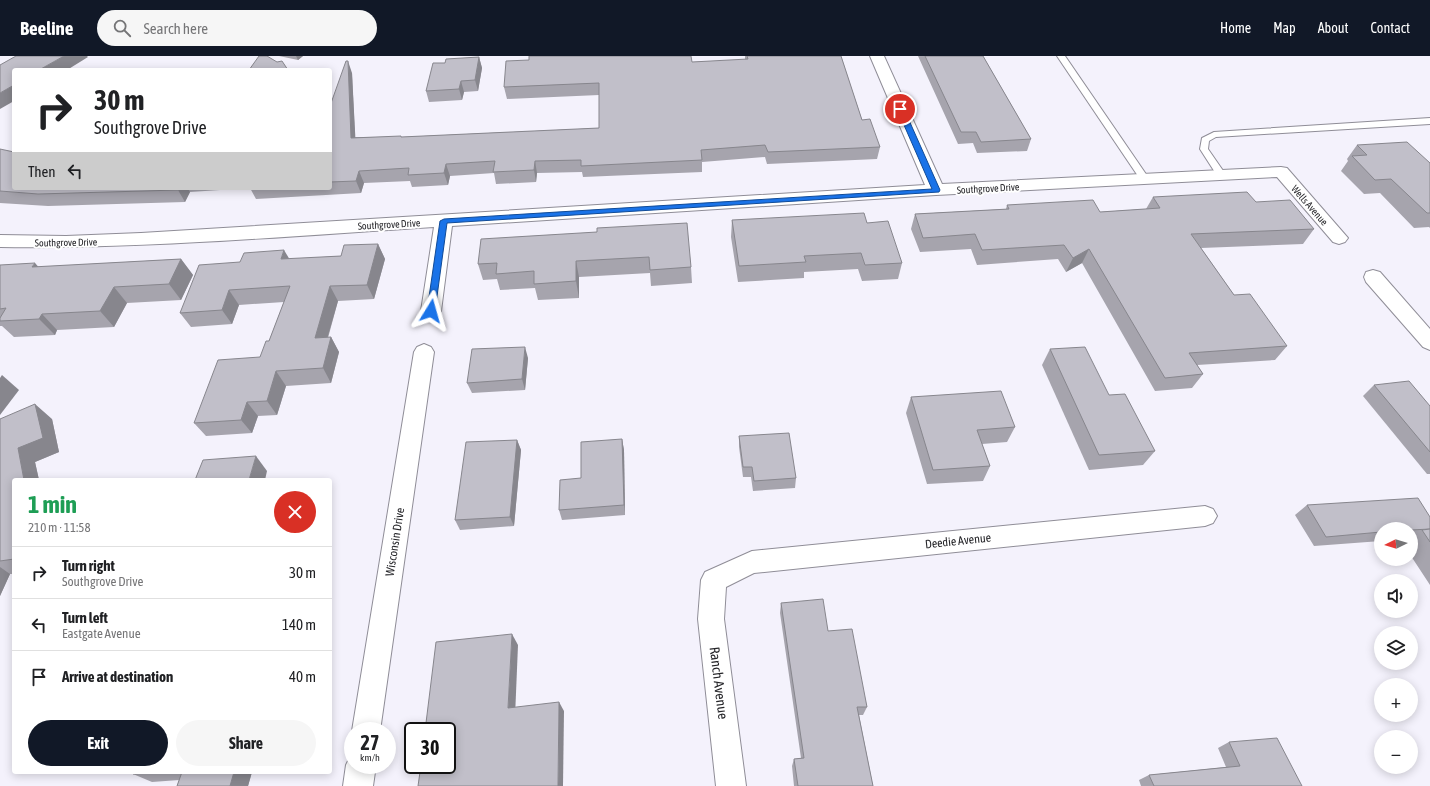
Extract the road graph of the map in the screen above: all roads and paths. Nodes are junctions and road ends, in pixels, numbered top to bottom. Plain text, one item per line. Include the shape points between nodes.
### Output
1 (877, 56) edge
2 (1061, 56) edge
3 (1430, 121) edge
4 (1281, 172) joint
5 (1220, 175) junction
6 (1145, 180) junction
7 (936, 190) junction
8 (444, 221) junction
9 (1339, 238) dead end
10 (0, 241) edge
11 (1373, 277) dead end
12 (431, 311) dead end
13 (1430, 342) edge
14 (424, 352) dead end
15 (1206, 516) dead end
16 (714, 580) joint
17 (367, 722) edge
18 (360, 774) edge
19 (358, 786) edge
20 (732, 786) edge

1 - 7 street
2 - 6 lane
3 - 5 lane via 1214,135 1205,140 1204,149
4 - 5 street, Southgrove Drive
4 - 9 street, Wells Avenue
5 - 6 street, Southgrove Drive
6 - 7 street, Southgrove Drive
7 - 8 street, Southgrove Drive
8 - 10 street, Southgrove Drive via 102,241
8 - 12 street
11 - 13 street
14 - 17 street, Wisconsin Drive
15 - 16 street, Deedie Avenue via 752,562
16 - 20 street, Ranch Avenue via 711,619
18 - 19 street

